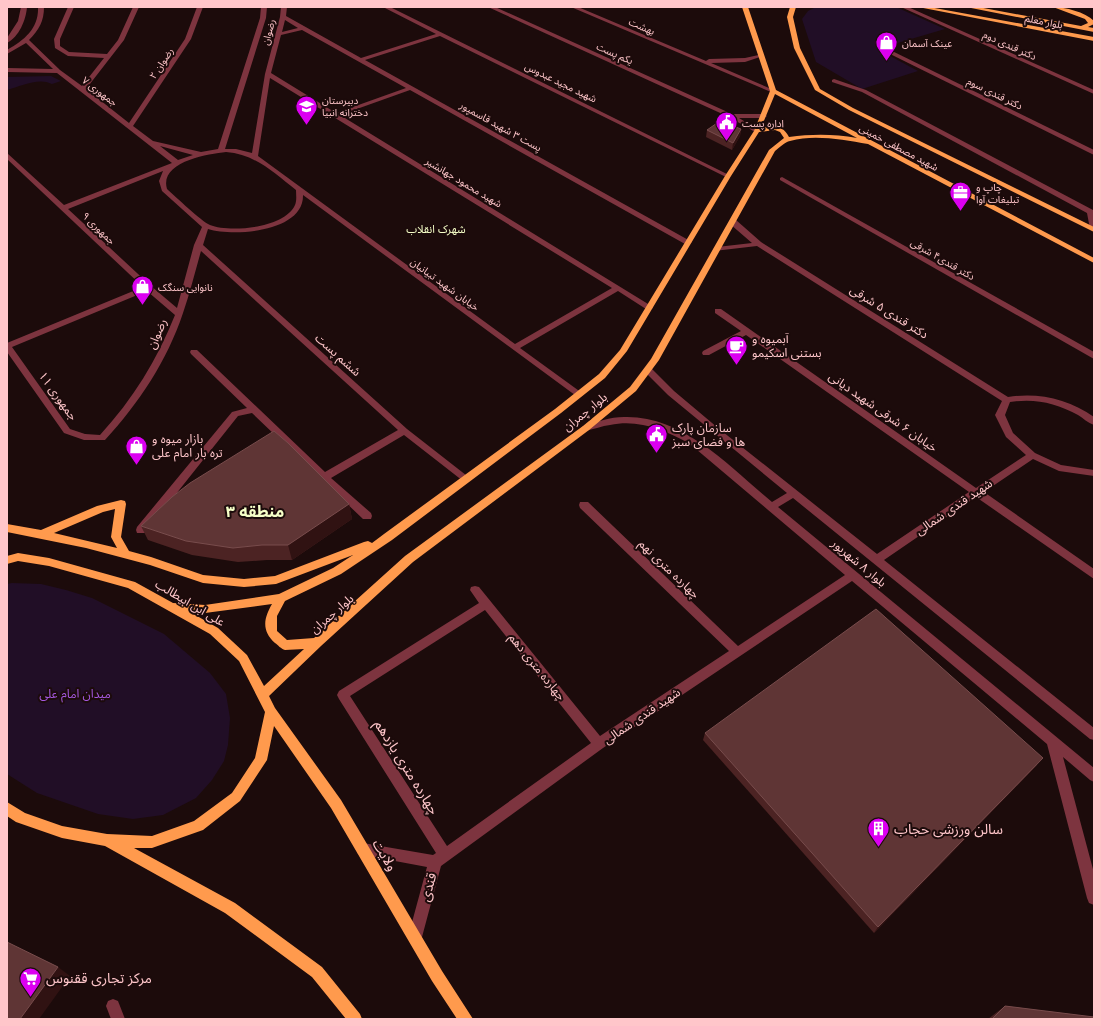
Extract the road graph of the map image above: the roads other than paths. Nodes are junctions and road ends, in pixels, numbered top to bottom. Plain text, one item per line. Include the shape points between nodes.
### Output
1 (24, 7) edge
2 (41, 7) edge
3 (71, 7) edge
4 (136, 7) edge
5 (200, 7) edge
6 (264, 7) edge
7 (284, 7) edge
8 (386, 7) edge
9 (490, 7) edge
10 (574, 7) edge
11 (746, 7) edge
12 (793, 7) edge
13 (904, 7) edge
14 (921, 7) edge
15 (969, 7) edge
16 (1056, 7) edge
17 (933, 9) junction
18 (919, 14) junction
19 (283, 17) junction
20 (303, 28) junction
21 (1081, 28) junction
22 (1094, 30) edge
23 (279, 34) junction
24 (440, 34) junction
25 (1094, 39) edge
26 (26, 40) junction
27 (7, 41) edge
28 (886, 50) dead end
29 (7, 52) edge
30 (761, 55) junction
31 (108, 56) junction
32 (361, 60) junction
33 (703, 61) junction
34 (7, 70) edge
35 (58, 71) junction
36 (268, 74) junction
37 (834, 81) dead end
38 (410, 88) junction
39 (82, 90) junction
40 (773, 91) junction
41 (1094, 92) edge
42 (335, 115) junction
43 (731, 116) junction
44 (764, 116) junction
45 (130, 126) junction
46 (756, 131) junction
47 (788, 139) junction
48 (151, 142) junction
49 (868, 142) junction
50 (220, 151) junction
51 (1094, 153) edge
52 (199, 154) junction
53 (7, 155) edge
54 (255, 156) junction
55 (177, 163) junction
56 (728, 176) junction
57 (782, 179) dead end
58 (299, 188) junction
59 (63, 208) junction
60 (732, 222) junction
61 (206, 226) junction
62 (1094, 230) edge
63 (688, 242) junction
64 (198, 244) junction
65 (758, 244) junction
66 (717, 249) junction
67 (1094, 261) edge
68 (148, 288) junction
69 (618, 288) junction
70 (649, 307) junction
71 (718, 311) dead end
72 (179, 314) junction
73 (747, 331) junction
74 (7, 346) edge
75 (515, 348) junction
76 (194, 352) dead end
77 (706, 353) dead end
78 (1094, 356) edge
79 (648, 370) junction
80 (579, 395) junction
81 (1007, 400) junction
82 (254, 410) junction
83 (1092, 418) edge
84 (586, 428) junction
85 (404, 431) junction
86 (102, 438) joint
87 (1032, 455) junction
88 (1094, 474) edge
89 (324, 477) junction
90 (466, 479) junction
91 (975, 492) junction
92 (794, 493) junction
93 (584, 505) dead end
94 (771, 507) junction
95 (367, 516) dead end
96 (7, 528) edge
97 (141, 530) dead end
98 (42, 534) junction
99 (388, 537) junction
100 (126, 555) junction
101 (12, 556) edge
102 (7, 560) edge
103 (876, 560) junction
104 (1094, 574) edge
105 (853, 575) junction
106 (475, 590) dead end
107 (281, 598) junction
108 (486, 604) junction
109 (173, 607) junction
110 (317, 643) junction
111 (737, 652) junction
112 (263, 695) junction
113 (271, 712) junction
114 (1094, 735) edge
115 (1052, 741) junction
116 (599, 744) junction
117 (1094, 776) edge
118 (7, 808) edge
119 (21, 818) junction
120 (7, 819) edge
121 (107, 840) junction
122 (362, 849) junction
123 (440, 858) junction
124 (1094, 898) edge
125 (415, 937) junction
126 (355, 1019) edge
127 (466, 1019) edge

1 - 27 street via 24,15 13,36
2 - 26 street via 42,13 36,30
3 - 31 street via 57,39 57,47 68,54
4 - 31 street via 120,40
5 - 45 street, رضوان ۲ via 188,39
6 - 50 street, رضوان via 263,18
7 - 19 street, رضوان
8 - 24 street, شهید مجید عبدوس
9 - 43 street, یکم پست
10 - 33 street, بهشت
11 - 30 main road
12 - 62 main road, شهید مصطفی خمینی via 790,17 797,48 818,90
13 - 18 street, دکتر قندی دوم
14 - 17 main road, بلوار معلم
15 - 21 main road, بلوار معلم
16 - 21 main road via 1087,18 1091,24
17 - 18 street via 917,11
17 - 25 main road, بلوار معلم
18 - 41 street, دکتر قندی دوم
19 - 20 street, پست ۳ شهید قاسمپور
19 - 23 street, رضوان
20 - 23 street
20 - 32 street, پست ۳ شهید قاسمپور
21 - 22 main road, بلوار معلم
23 - 36 street, رضوان
24 - 32 street
24 - 56 street, شهید مجید عبدوس
26 - 29 street
26 - 35 street, جمهوری ۷
28 - 51 street, دکتر قندی سوم
30 - 33 street via 745,60
30 - 40 main road
31 - 39 street
32 - 38 street, پست ۳ شهید قاسمپور
33 - 40 street, بهشت
34 - 35 street
35 - 39 street, جمهوری ۷
36 - 42 street, شهید محمود جهانشیر
36 - 54 street, رضوان
37 - 62 street via 864,90 1090,212
38 - 42 street
38 - 63 street, پست ۳ شهید قاسمپور
39 - 45 street, جمهوری ۷
40 - 44 main road, بلوار چمران
40 - 49 main road, شهید مصطفی خمینی
42 - 69 street, شهید محمود جهانشیر
43 - 44 street
43 - 46 street, یکم پست
44 - 46 main road, بلوار چمران
45 - 48 street, جمهوری ۷
46 - 47 main road via 770,127 778,128
46 - 56 main road, بلوار چمران
47 - 49 main road, بلوار چمران via 841,136
47 - 60 main road, بلوار چمران via 772,150
48 - 52 street
48 - 55 street, جمهوری ۷
49 - 67 main road, شهید مصطفی خمینی
50 - 52 street
50 - 54 street
52 - 55 street
53 - 59 street, جمهوری ۹
54 - 58 street, خیابان شهید تبیانیان
55 - 59 street
55 - 61 street via 167,170 162,180 164,190
56 - 63 main road, بلوار چمران
57 - 78 street, دکتر قندی۴ شرقی
58 - 61 street via 300,198 296,209 284,219 266,227 244,231
58 - 75 street, خیابان شهید تبیانیان
59 - 68 street, جمهوری ۹
60 - 65 street, دکتر قندی ۵ شرقی
60 - 66 main road, بلوار چمران
61 - 64 street, رضوان
63 - 70 main road, بلوار چمران
64 - 72 street, رضوان
64 - 85 street, ششم پست
65 - 66 street
65 - 81 street, دکتر قندی ۵ شرقی
66 - 79 main road, بلوار چمران
68 - 72 street, جمهوری ۹
68 - 74 street
69 - 70 street, شهید محمود جهانشیر
69 - 75 street
70 - 80 main road, بلوار چمران via 619,355 602,376
71 - 73 street, خیابان ۶ شرقی شهید دیانی
72 - 86 street, رضوان via 158,363 123,417
73 - 77 street
73 - 91 street, خیابان ۶ شرقی شهید دیانی
74 - 86 street, جمهوری ۱۱ via 67,430 84,438
75 - 80 street, خیابان شهید تبیانیان
76 - 82 street
79 - 84 main road, بلوار چمران via 633,389
79 - 92 street, بلوار ۸ شهریور via 671,393
80 - 90 main road, بلوار چمران
81 - 83 street via 1030,397 1059,403
81 - 87 street via 1000,415 1008,435
82 - 89 street
82 - 97 street via 235,414
84 - 94 street, بلوار ۸ شهریور via 613,421 642,421 670,428 693,442
84 - 110 main road, بلوار چمران via 409,559
85 - 89 street
85 - 90 street, ششم پست
87 - 88 street via 1059,468
87 - 91 street, شهید قندی شمالی
89 - 95 street
90 - 99 main road, بلوار چمران
91 - 103 street, شهید قندی شمالی
91 - 104 street, خیابان ۶ شرقی شهید دیانی
92 - 94 street
92 - 103 street, بلوار ۸ شهریور
93 - 111 street, چهارده متری نهم
94 - 105 street, بلوار ۸ شهریور
96 - 98 main road
98 - 100 main road
98 - 100 main road via 101,509 121,504 116,537
99 - 100 main road via 276,580 244,583 203,578
99 - 107 main road, بلوار چمران via 337,570
101 - 102 main road, علی ابن ابیطالب
101 - 109 main road, علی ابن ابیطالب via 50,562 131,585
103 - 114 street, بلوار ۸ شهریور
105 - 111 street, شهید قندی شمالی
105 - 115 street, بلوار ۸ شهریور
106 - 108 street, چهارده متری دهم
107 - 109 main road, بلوار چمران via 205,609
107 - 110 main road via 271,616 272,633 285,645
108 - 116 street, چهارده متری دهم
108 - 123 street, چهارده متری یازدهم via 343,695
109 - 112 main road, علی ابن ابیطالب via 214,631 243,658
110 - 112 main road, بلوار چمران
111 - 116 street, شهید قندی شمالی
112 - 113 main road, علی ابن ابیطالب
113 - 121 main road via 261,760 236,797 198,826 152,842
113 - 122 main road, ولایت via 336,804
115 - 117 street, بلوار ۸ شهریور
115 - 124 street
116 - 123 street, شهید قندی شمالی
118 - 119 main road
119 - 120 main road
119 - 121 main road via 62,832
121 - 126 main road via 230,908 317,972
122 - 123 street, قندی
122 - 125 main road, ولایت
123 - 125 street, قندی
125 - 127 main road, ولایت

